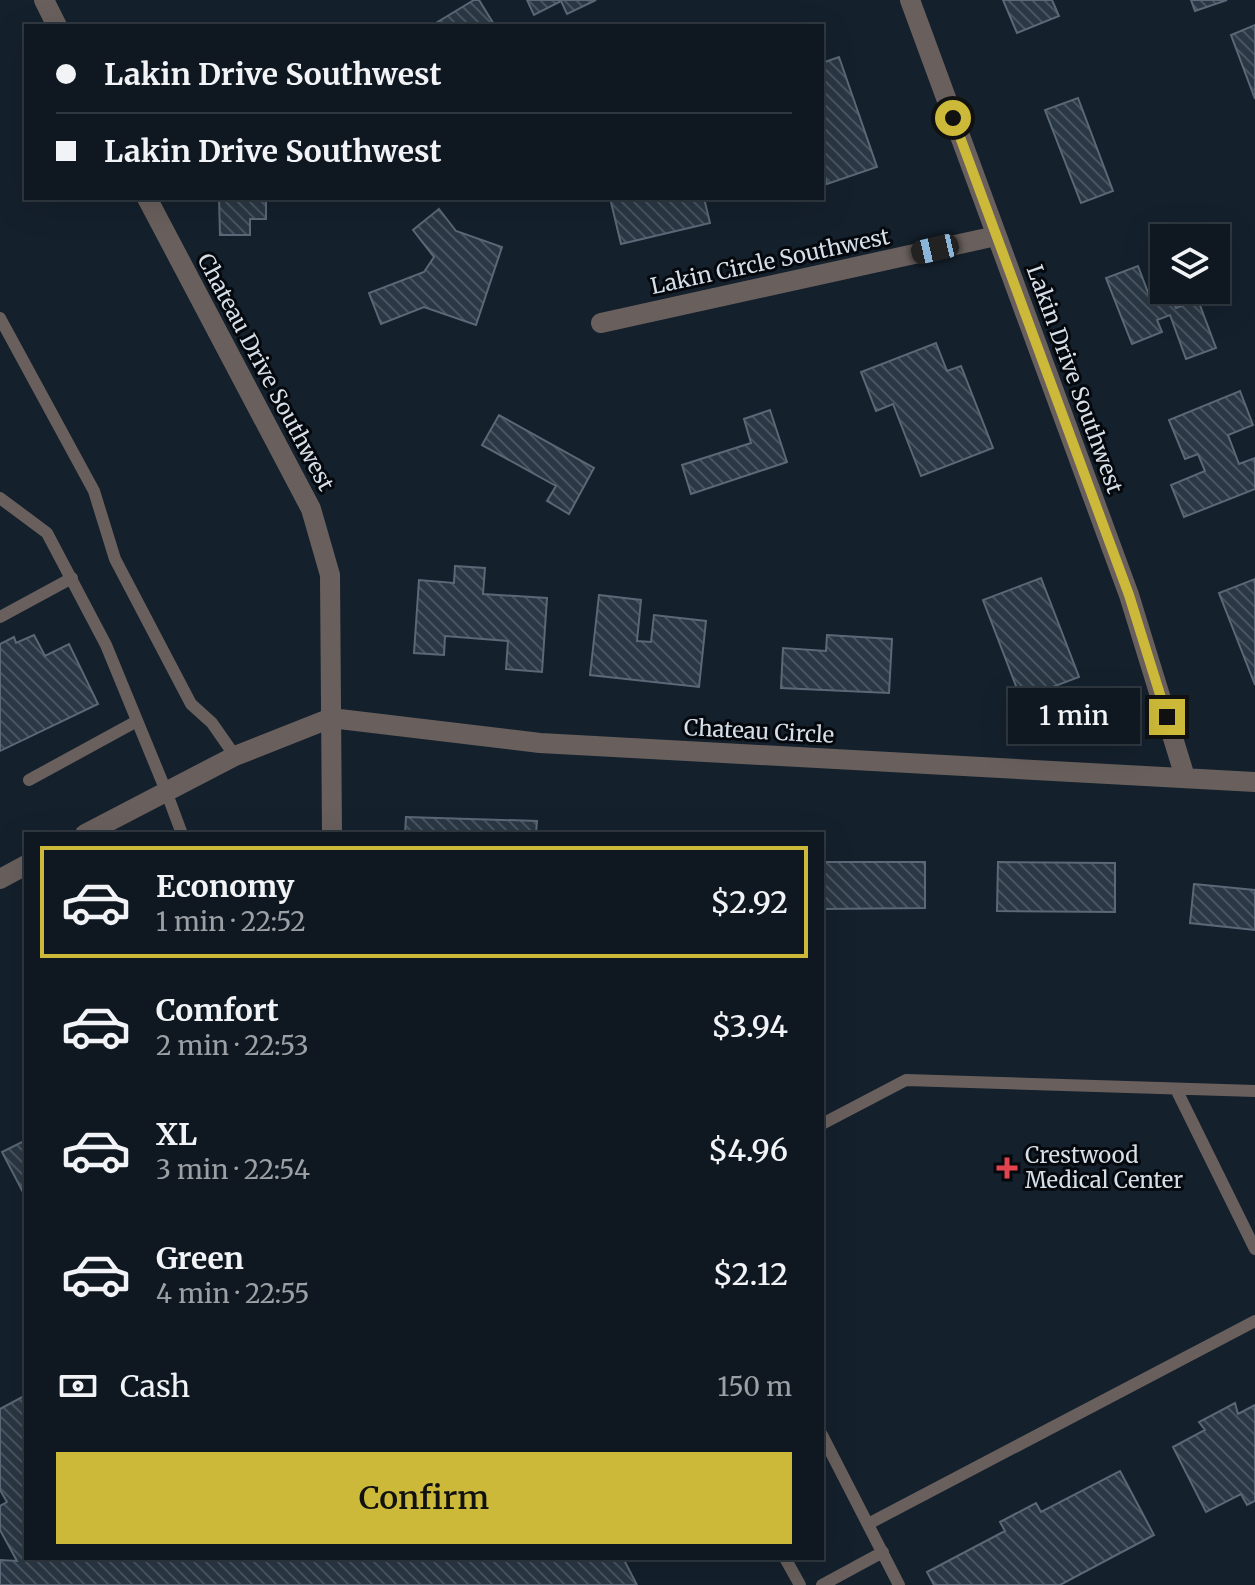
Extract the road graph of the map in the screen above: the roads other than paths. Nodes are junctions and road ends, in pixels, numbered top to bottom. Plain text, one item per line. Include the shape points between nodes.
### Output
1 (44, 0) edge
2 (910, 0) edge
3 (56, 24) edge
4 (148, 200) edge
5 (996, 236) junction
6 (0, 318) edge
7 (601, 323) dead end
8 (0, 498) edge
9 (72, 578) junction
10 (0, 617) edge
11 (331, 718) junction
12 (137, 721) junction
13 (235, 756) junction
14 (1185, 777) junction
15 (29, 780) dead end
16 (1255, 782) edge
17 (166, 791) junction
18 (89, 832) edge
19 (181, 832) edge
20 (332, 832) edge
21 (24, 866) edge
22 (0, 879) edge
23 (1176, 1089) junction
24 (1255, 1091) edge
25 (824, 1123) edge
26 (1253, 1241) edge
27 (1255, 1321) edge
28 (824, 1439) edge
29 (868, 1524) junction
30 (883, 1552) junction
31 (786, 1560) edge
32 (800, 1585) edge
33 (822, 1585) edge
34 (899, 1585) edge

1 - 3 street
2 - 5 street, Lakin Drive Southwest
4 - 11 street, Chateau Drive Southwest via 311,509 330,575
5 - 7 street, Lakin Circle Southwest
5 - 14 street, Lakin Drive Southwest via 1129,595
6 - 13 lane via 94,491 115,559 191,704
8 - 9 lane via 47,533
9 - 10 lane
9 - 12 lane
11 - 13 street
11 - 14 street, Chateau Circle via 540,743
11 - 20 street, Chateau Drive Southwest
12 - 15 lane
12 - 17 lane
13 - 17 street
14 - 16 street, Chateau Circle
17 - 18 street
17 - 19 lane
21 - 22 street
23 - 24 lane
23 - 25 lane via 906,1080
23 - 26 lane
27 - 29 lane
28 - 29 lane
29 - 30 lane
30 - 33 lane
30 - 34 lane
31 - 32 lane

